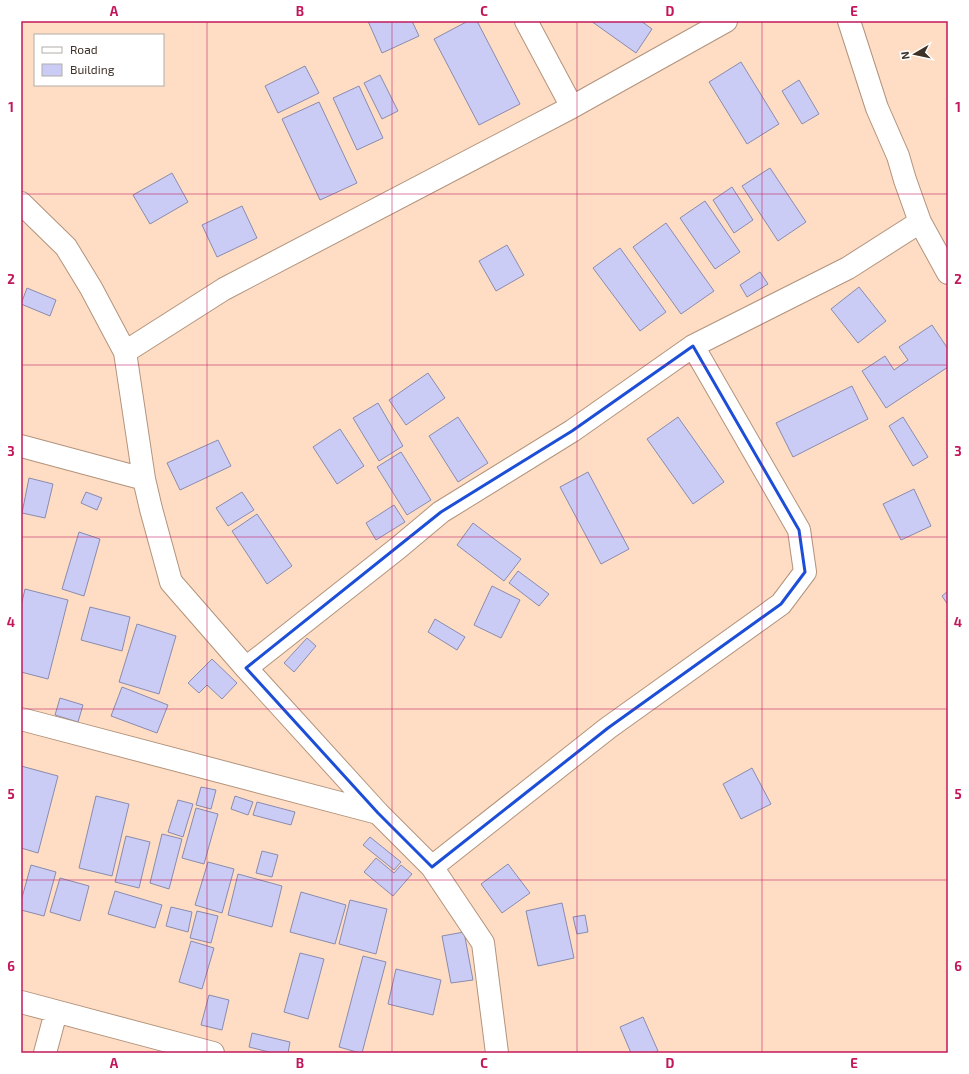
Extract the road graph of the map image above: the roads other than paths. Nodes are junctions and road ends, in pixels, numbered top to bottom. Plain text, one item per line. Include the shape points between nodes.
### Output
1 (526, 21) edge
2 (726, 21) edge
3 (850, 21) edge
4 (572, 107) junction
5 (21, 203) edge
6 (920, 222) junction
7 (948, 273) edge
8 (693, 346) junction
9 (125, 352) junction
10 (21, 446) edge
11 (144, 479) junction
12 (246, 668) junction
13 (21, 719) edge
14 (378, 813) junction
15 (432, 867) junction
16 (21, 1002) edge
17 (56, 1012) junction
18 (45, 1053) edge
19 (212, 1053) edge
20 (497, 1053) edge

1 - 4 street
2 - 4 street
3 - 6 street via 877,108 898,156
4 - 9 street via 224,289
5 - 9 street via 66,247
6 - 7 street
6 - 8 street via 848,268
8 - 12 street via 572,431 441,512
8 - 15 street via 799,530 805,572 781,604 608,728
9 - 11 street
10 - 11 street
11 - 12 street via 171,582
12 - 14 street
13 - 14 street
14 - 15 street
15 - 20 street via 483,943
16 - 17 street
17 - 18 street
17 - 19 street

